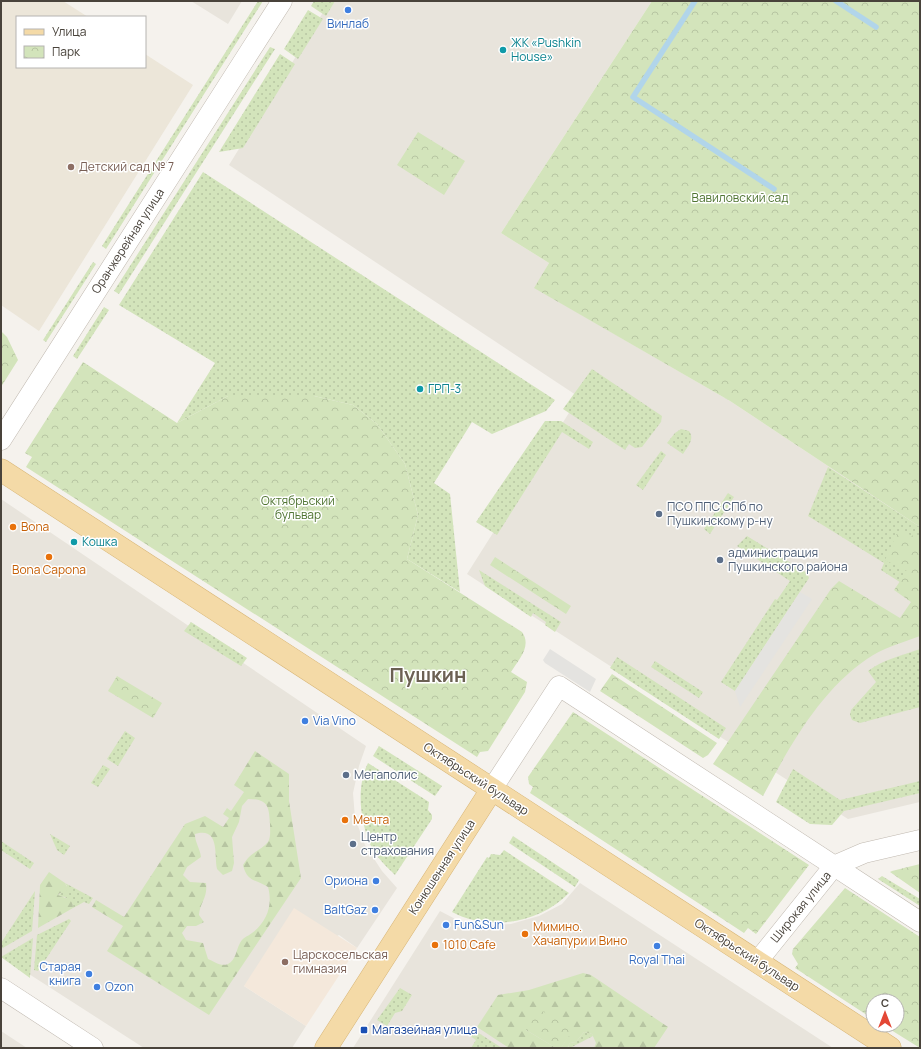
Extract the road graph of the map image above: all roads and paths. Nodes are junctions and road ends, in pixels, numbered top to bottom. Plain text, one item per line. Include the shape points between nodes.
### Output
1 (282, 1) edge
2 (1, 440) edge
3 (1, 470) edge
4 (492, 789) junction
5 (920, 840) edge
6 (834, 866) junction
7 (920, 922) edge
8 (757, 962) junction
9 (1, 988) edge
10 (93, 1048) edge
11 (326, 1048) edge
12 (890, 1048) edge

1 - 2 street, Оранжерейная улица
3 - 4 main road, Октябрьский бульвар
4 - 6 street, Конюшенная улица via 559,686
4 - 8 main road, Октябрьский бульвар
4 - 11 main road, Конюшенная улица
5 - 6 street, Широкая улица via 864,853
6 - 7 street
6 - 8 street, Широкая улица
8 - 12 main road, Октябрьский бульвар
9 - 10 street

